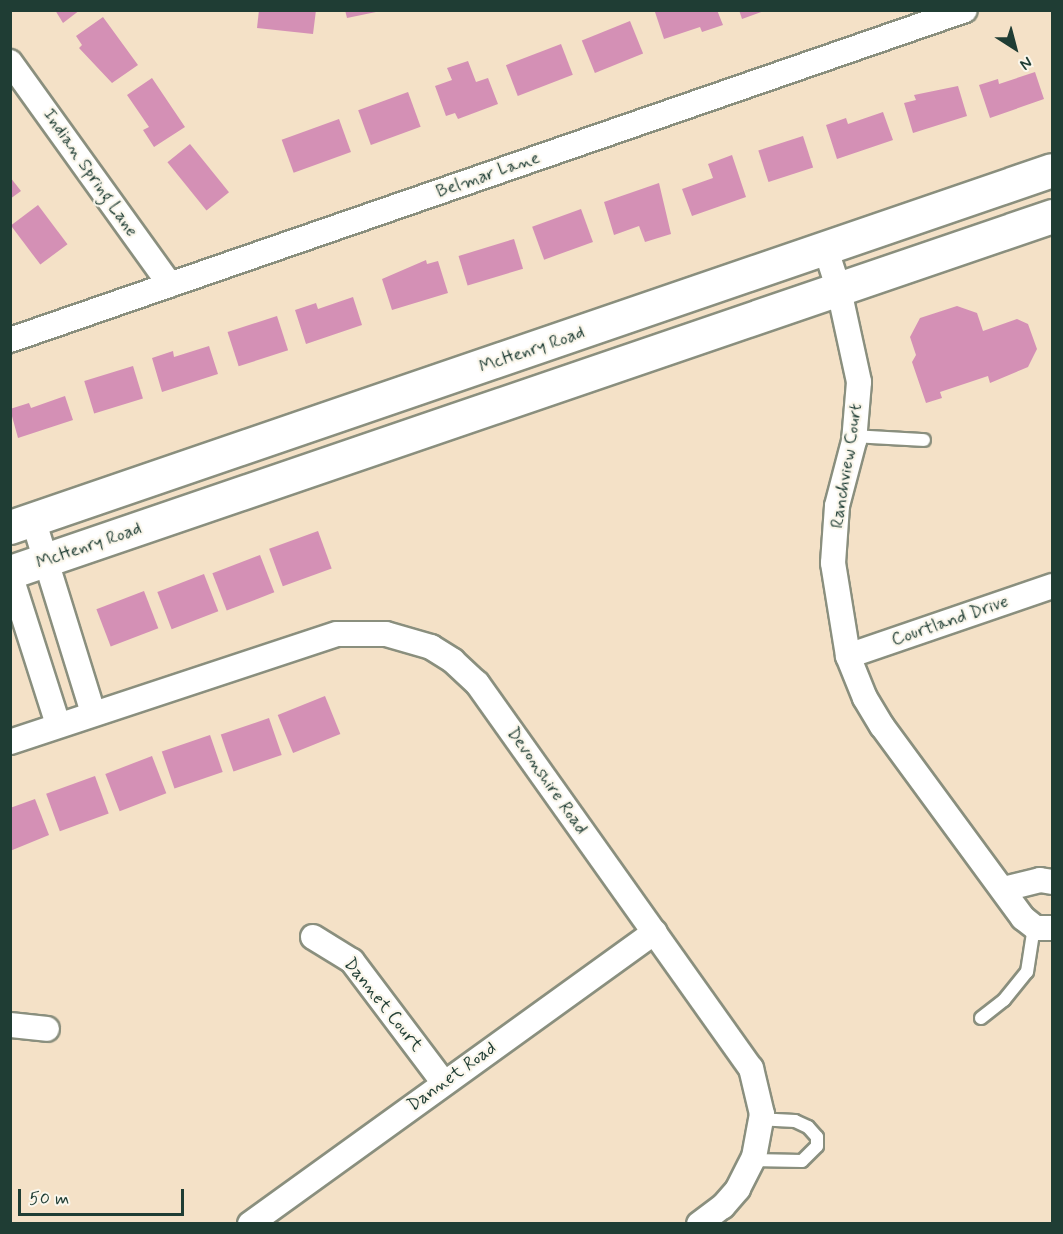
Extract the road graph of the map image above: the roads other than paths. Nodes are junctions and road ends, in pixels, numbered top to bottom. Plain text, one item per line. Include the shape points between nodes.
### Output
1 (965, 10) edge
2 (10, 62) edge
3 (1053, 170) edge
4 (1053, 216) edge
5 (826, 250) junction
6 (170, 285) junction
7 (839, 290) junction
8 (10, 340) edge
9 (854, 436) junction
10 (924, 441) dead end
11 (22, 523) edge
12 (46, 560) junction
13 (10, 573) edge
14 (1053, 586) edge
15 (848, 656) junction
16 (93, 713) junction
17 (58, 724) junction
18 (10, 742) edge
19 (1051, 877) edge
20 (1004, 889) junction
21 (1043, 928) edge
22 (655, 932) junction
23 (313, 937) dead end
24 (981, 1018) dead end
25 (10, 1024) edge
26 (47, 1029) dead end
27 (444, 1083) junction
28 (761, 1119) junction
29 (752, 1160) junction
30 (250, 1224) edge
31 (699, 1224) edge

1 - 6 street, Belmar Lane
2 - 6 street, Indian Spring Lane
3 - 5 main road, McHenry Road
4 - 7 main road, McHenry Road
5 - 7 street, Ranchview Court
5 - 11 main road, McHenry Road
6 - 8 street, Belmar Lane
7 - 9 street, Ranchview Court via 860,382
7 - 12 main road, McHenry Road
9 - 10 lane
9 - 15 street, Ranchview Court via 837,506 833,563
11 - 12 street
12 - 13 main road, McHenry Road
12 - 16 street
13 - 17 street
14 - 15 street, Courtland Drive
15 - 20 street, Ranchview Court via 865,698 882,726
16 - 17 street, Devonshire Road
16 - 22 street, Devonshire Road via 337,634 386,634 431,647 477,683
17 - 18 street, Devonshire Road
19 - 20 street
20 - 21 street, Ranchview Court via 1023,918
21 - 24 lane via 1027,972 1004,1000
22 - 27 street, Dannet Road
22 - 28 street, Devonshire Road via 751,1068
23 - 27 street, Dannet Court via 352,961
25 - 26 street
27 - 30 street, Dannet Road
28 - 29 street, Devonshire Road
28 - 29 lane via 795,1121 808,1127 817,1137 817,1146 802,1161 794,1163
29 - 31 street, Devonshire Road via 738,1189

